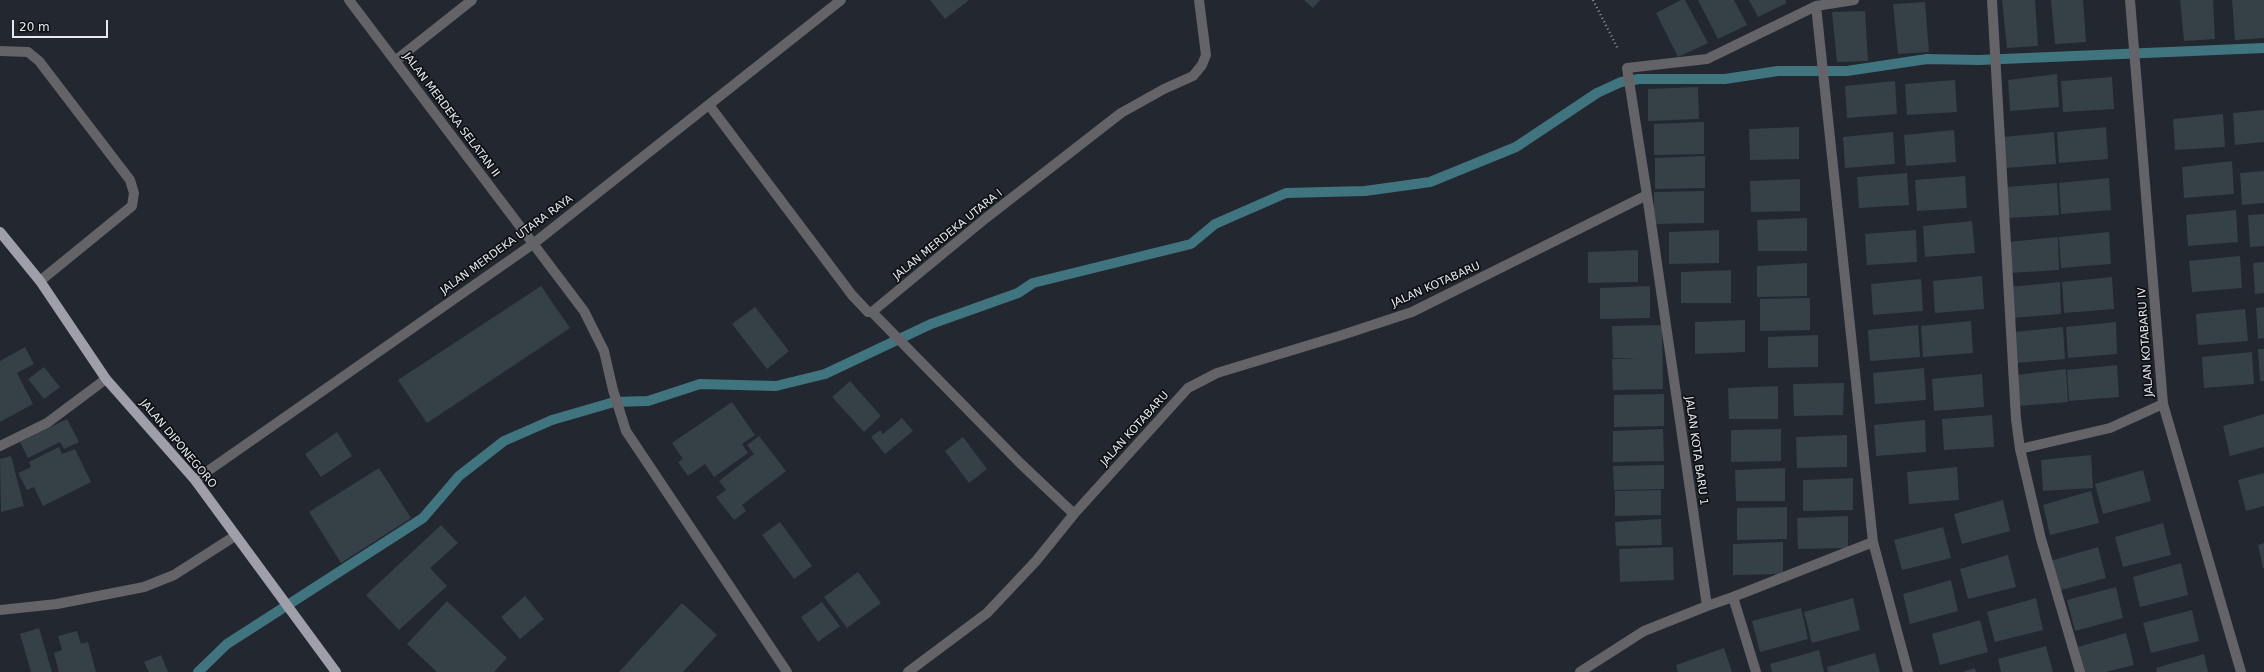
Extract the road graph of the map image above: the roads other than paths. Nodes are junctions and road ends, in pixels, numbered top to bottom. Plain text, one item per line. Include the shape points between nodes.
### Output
1 (349, 0) edge
2 (472, 0) edge
3 (841, 0) edge
4 (1199, 0) edge
5 (1854, 0) edge
6 (1992, 0) edge
7 (2130, 0) edge
8 (1816, 6) junction
9 (0, 51) edge
10 (395, 61) junction
11 (709, 106) junction
12 (1647, 195) junction
13 (0, 232) edge
14 (533, 244) junction
15 (40, 281) junction
16 (872, 312) junction
17 (106, 379) junction
18 (2163, 404) junction
19 (0, 446) edge
20 (2020, 449) junction
21 (195, 480) junction
22 (1074, 514) junction
23 (235, 536) junction
24 (1873, 542) junction
25 (1733, 597) junction
26 (1707, 606) junction
27 (0, 610) edge
28 (336, 672) edge
29 (787, 672) edge
30 (908, 672) edge
31 (1580, 672) edge
32 (1756, 672) edge
33 (1908, 672) edge
34 (2080, 672) edge
35 (2241, 672) edge

1 - 10 street, JALAN MERDEKA SELATAN II
2 - 10 street
3 - 11 street, JALAN MERDEKA UTARA RAYA
4 - 16 street, JALAN MERDEKA UTARA I via 1206,55 1193,76 1121,113 986,218
5 - 8 street
6 - 20 street via 2016,419
7 - 18 street, JALAN KOTABARU IV
8 - 12 street via 1707,59 1627,71
8 - 24 street
9 - 15 street via 28,52 39,61 130,180 134,193 132,206
10 - 14 street, JALAN MERDEKA SELATAN II
11 - 14 street, JALAN MERDEKA UTARA RAYA
11 - 16 street via 852,296 868,312
12 - 22 street, JALAN KOTABARU via 1412,312 1217,373 1188,388
12 - 26 street, JALAN KOTA BARU 1
13 - 15 main road, JALAN DIPONEGORO
14 - 21 street, JALAN MERDEKA UTARA RAYA
14 - 29 street, JALAN MERDEKA SELATAN II via 584,311 604,351 626,431
15 - 17 main road, JALAN DIPONEGORO
16 - 22 street via 1020,463
17 - 19 street via 47,423
17 - 21 main road, JALAN DIPONEGORO
18 - 20 street via 2110,428
18 - 35 street, JALAN KOTABARU IV
20 - 34 street via 2040,539
21 - 23 main road, JALAN DIPONEGORO
22 - 30 street, JALAN KOTABARU via 1036,561 987,613
23 - 27 street via 174,575 144,587 57,604
23 - 28 main road, JALAN DIPONEGORO
24 - 25 street
24 - 33 street
25 - 26 street
25 - 32 street
26 - 31 street via 1644,631

